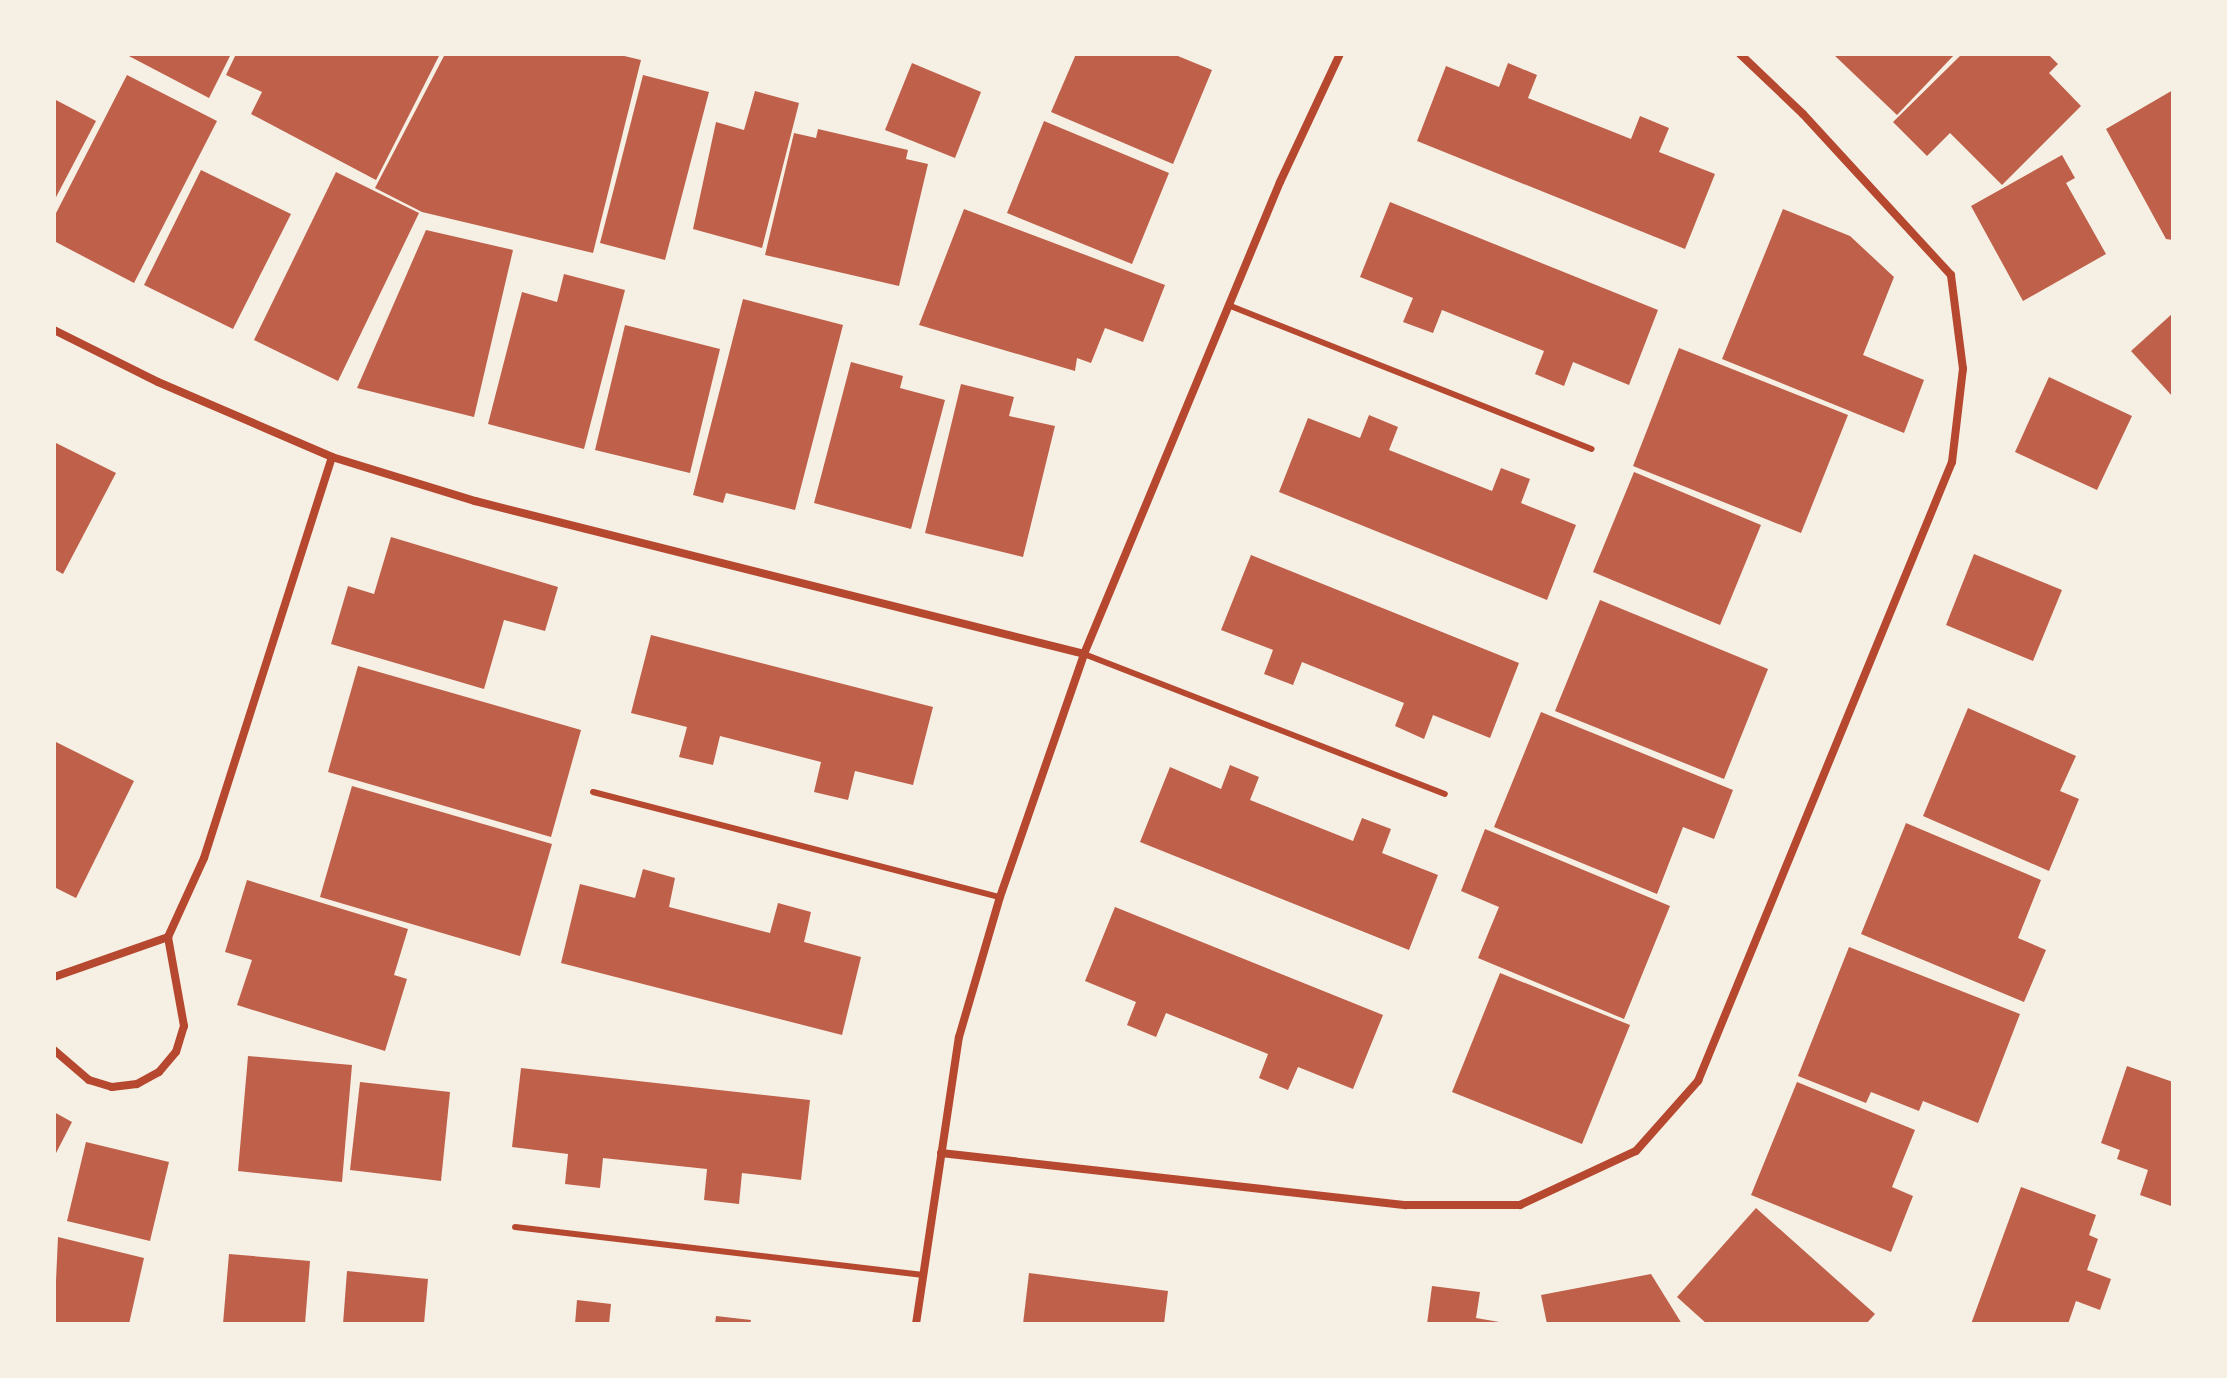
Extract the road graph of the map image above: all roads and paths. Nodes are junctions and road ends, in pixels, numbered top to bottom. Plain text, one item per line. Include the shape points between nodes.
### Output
1 (1340, 54) edge
2 (1740, 54) edge
3 (1228, 305) junction
4 (54, 330) edge
5 (1591, 449) dead end
6 (332, 457) junction
7 (1084, 654) junction
8 (593, 792) dead end
9 (1445, 794) dead end
10 (1000, 897) junction
11 (168, 937) junction
12 (54, 977) edge
13 (54, 1050) edge
14 (941, 1153) junction
15 (515, 1227) dead end
16 (921, 1275) junction
17 (916, 1324) edge

1 - 3 street
2 - 14 street via 1803,114 1951,275 1963,369 1952,462 1698,1081 1636,1151 1520,1205 1406,1205
3 - 5 lane
3 - 7 street
4 - 6 street via 158,382
6 - 7 street via 475,501
6 - 11 street via 204,858
7 - 9 lane
7 - 10 street
8 - 10 lane
10 - 14 street via 959,1037
11 - 12 street
11 - 13 street via 184,1026 176,1052 159,1072 137,1084 112,1087 89,1080
14 - 16 street
15 - 16 lane
16 - 17 street

